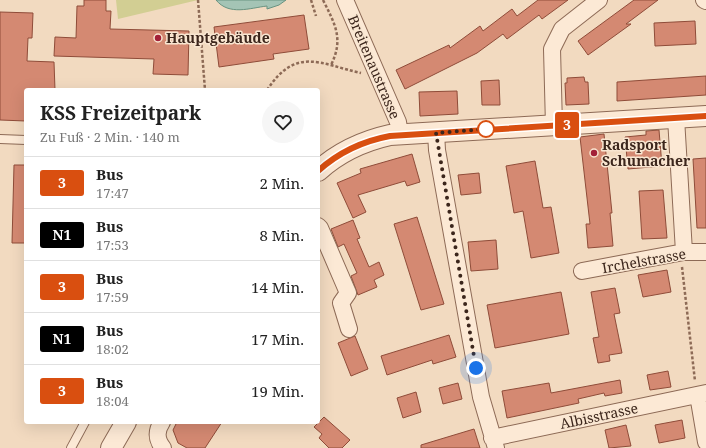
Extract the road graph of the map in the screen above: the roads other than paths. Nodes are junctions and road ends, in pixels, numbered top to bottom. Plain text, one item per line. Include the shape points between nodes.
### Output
1 (345, 0) edge
2 (599, 0) edge
3 (706, 116) edge
4 (676, 118) junction
5 (554, 126) junction
6 (436, 133) junction
7 (400, 134) junction
8 (0, 139) edge
9 (24, 140) edge
10 (320, 169) edge
11 (320, 228) edge
12 (706, 252) edge
13 (683, 260) junction
14 (582, 271) dead end
15 (349, 329) dead end
16 (700, 392) edge
17 (84, 424) edge
18 (125, 424) edge
19 (161, 424) edge
20 (706, 442) edge
21 (494, 443) edge
22 (71, 448) edge
23 (111, 448) edge
24 (163, 448) edge

1 - 7 street, Breitenaustrasse via 398,122
2 - 5 street via 562,29 552,49
3 - 4 street
4 - 5 street
4 - 13 street
5 - 6 street
6 - 7 street
6 - 21 street via 481,397
7 - 10 street via 377,138 355,146 336,156
8 - 9 lane
11 - 15 street via 348,293 341,303
12 - 13 street, Irchelstrasse
13 - 14 street, Irchelstrasse
16 - 20 street
16 - 21 street, Albisstrasse
17 - 22 lane
18 - 23 street
19 - 24 street via 157,435

